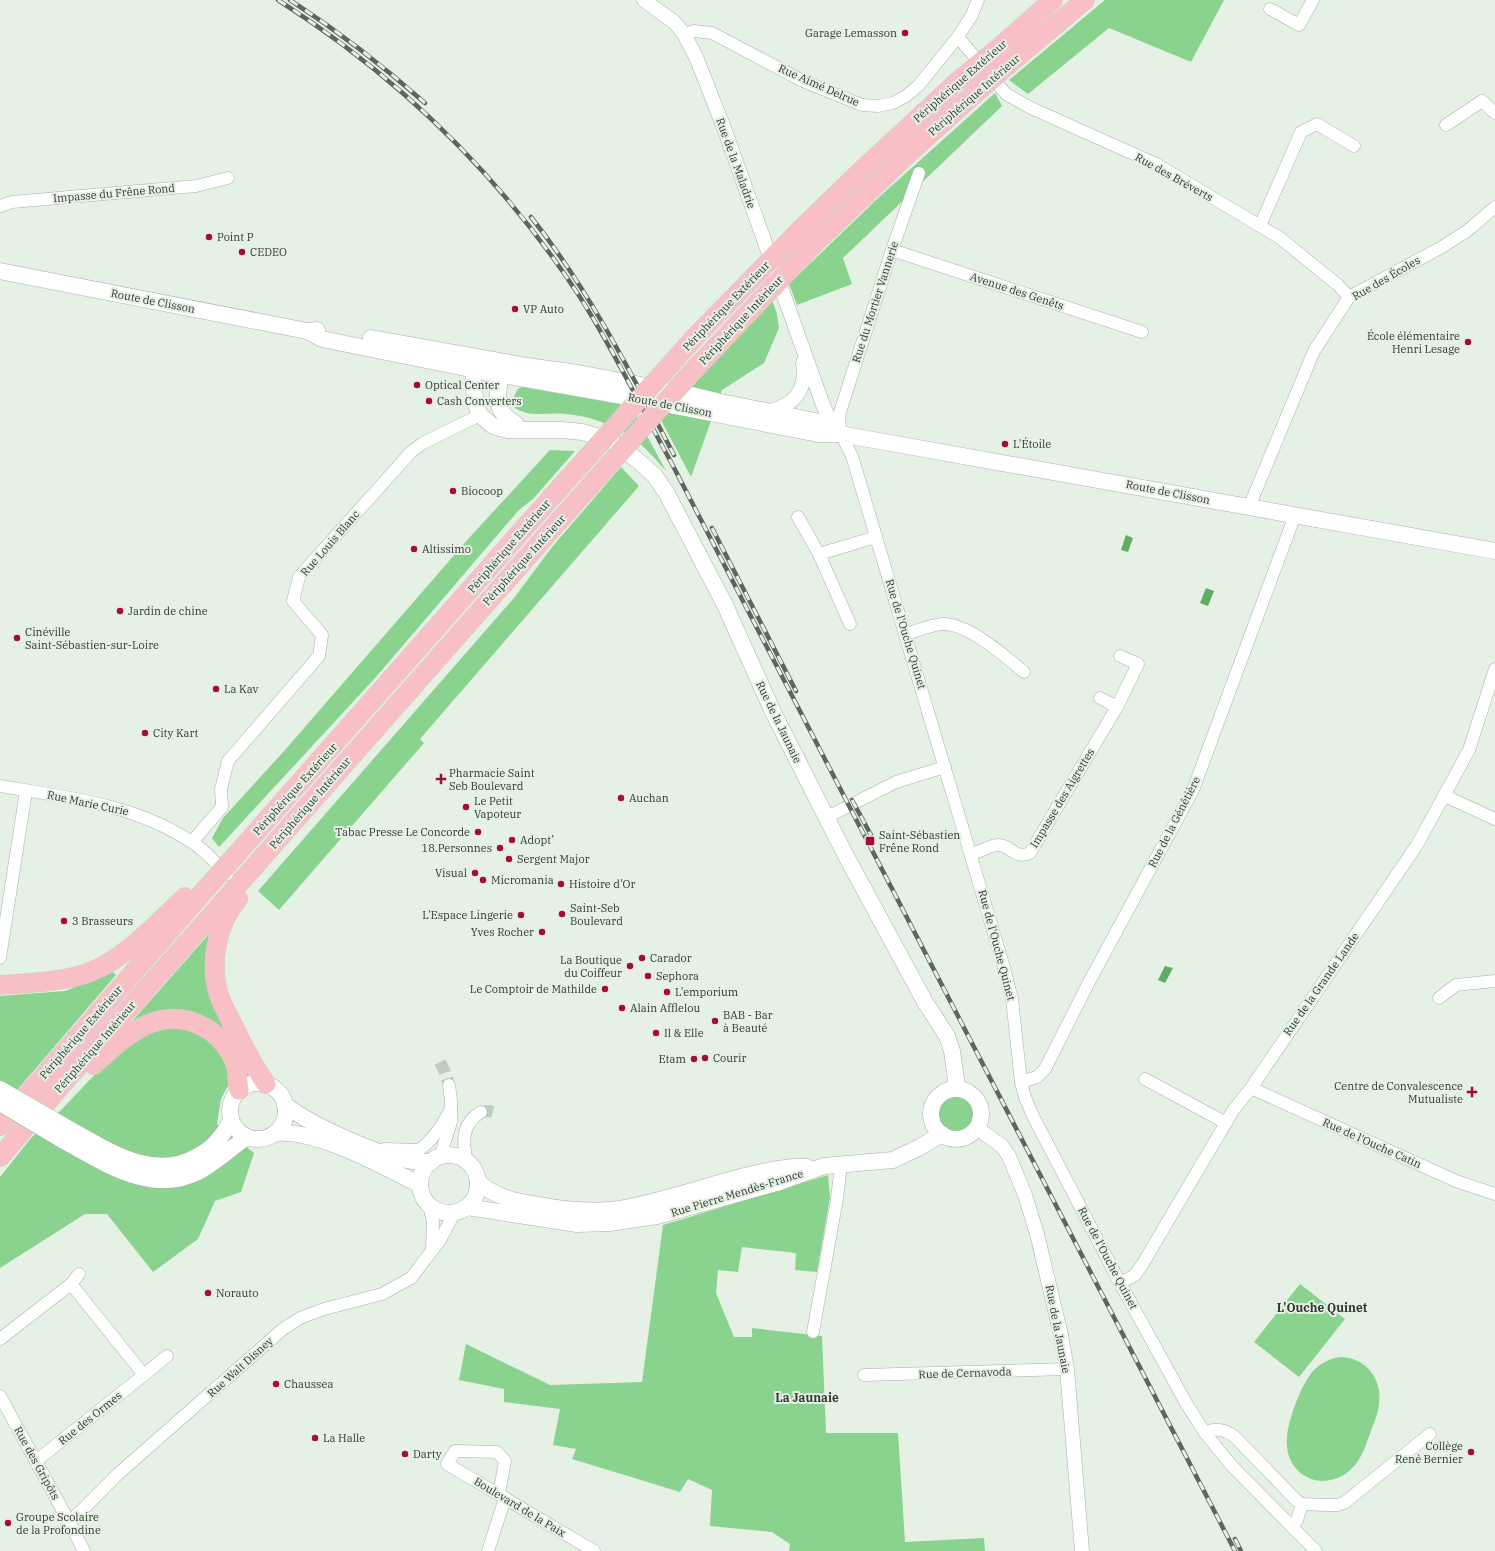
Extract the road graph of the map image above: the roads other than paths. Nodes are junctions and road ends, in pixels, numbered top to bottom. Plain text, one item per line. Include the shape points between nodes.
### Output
1 (644, 0) edge
2 (978, 0) edge
3 (1054, 0) edge
4 (1085, 0) edge
5 (1313, 0) edge
6 (1270, 9) dead end
7 (684, 34) junction
8 (957, 38) junction
9 (1495, 113) edge
10 (1446, 125) dead end
11 (1354, 146) dead end
12 (919, 173) dead end
13 (228, 178) dead end
14 (0, 206) edge
15 (1495, 208) edge
16 (1260, 226) junction
17 (892, 250) junction
18 (0, 271) edge
19 (1349, 297) junction
20 (1142, 332) dead end
21 (801, 344) junction
22 (485, 367) junction
23 (768, 412) junction
24 (480, 415) junction
25 (516, 424) junction
26 (533, 431) junction
27 (840, 434) junction
28 (1249, 507) junction
29 (1295, 515) junction
30 (798, 517) dead end
31 (876, 537) junction
32 (1495, 551) edge
33 (818, 554) junction
34 (850, 624) dead end
35 (906, 634) junction
36 (1120, 656) dead end
37 (1495, 669) edge
38 (1024, 672) dead end
39 (1100, 698) dead end
40 (1117, 706) junction
41 (945, 767) junction
42 (0, 786) edge
43 (26, 791) junction
44 (1445, 796) junction
45 (827, 817) junction
46 (1495, 819) edge
47 (192, 842) junction
48 (971, 854) junction
49 (228, 875) dead end
50 (204, 891) junction
51 (230, 901) junction
52 (0, 958) edge
53 (1495, 981) edge
54 (0, 985) edge
55 (1439, 998) dead end
56 (1145, 1079) dead end
57 (66, 1080) junction
58 (1021, 1082) junction
59 (266, 1084) junction
60 (449, 1085) tunnel mouth
61 (1251, 1088) junction
62 (0, 1089) edge
63 (956, 1089) junction
64 (239, 1090) junction
65 (0, 1103) edge
66 (285, 1104) junction
67 (451, 1108) junction
68 (481, 1112) dead end
69 (231, 1121) junction
70 (1226, 1123) junction
71 (0, 1126) edge
72 (977, 1128) junction
73 (275, 1133) junction
74 (942, 1134) junction
75 (67, 1135) junction
76 (248, 1137) junction
77 (368, 1147) junction
78 (0, 1157) edge
79 (436, 1159) junction
80 (467, 1162) junction
81 (841, 1165) junction
82 (816, 1168) junction
83 (478, 1182) junction
84 (420, 1185) junction
85 (699, 1188) junction
86 (1495, 1194) edge
87 (429, 1205) junction
88 (461, 1209) junction
89 (657, 1216) junction
90 (432, 1250) junction
91 (79, 1274) dead end
92 (1120, 1283) junction
93 (71, 1284) junction
94 (813, 1332) dead end
95 (0, 1339) edge
96 (167, 1356) dead end
97 (1067, 1369) junction
98 (144, 1375) junction
99 (864, 1375) dead end
100 (0, 1396) edge
101 (1205, 1433) junction
102 (1430, 1434) dead end
103 (36, 1461) junction
104 (502, 1496) junction
105 (1302, 1504) junction
106 (69, 1523) junction
107 (1292, 1527) junction
108 (84, 1551) edge
109 (488, 1551) edge
110 (594, 1551) edge
111 (1082, 1551) edge
112 (1316, 1551) edge

1 - 7 street, Rue de la Maladrie via 674,22
2 - 8 street via 972,15
3 - 50 highway, Périphérique Extérieur, bridge via 957,82 862,170 696,336
4 - 51 highway, Périphérique Intérieur, bridge via 909,153 816,242 692,372 285,832 255,873
5 - 6 street via 1299,25
7 - 8 street, Rue Aimé Delrue via 694,31 712,33 804,81 862,105 878,106 893,103 912,91 926,78
7 - 21 street, Rue de la Maladrie via 709,88
8 - 16 street, Rue des Bréverts via 1006,94 1031,108 1156,164
9 - 10 street via 1482,101
11 - 16 street via 1317,124 1301,132
12 - 17 street, Rue du Mortier Vannerie
13 - 14 street, Impasse du Frêne Rond via 196,186 12,202
15 - 19 street, Rue des Écoles via 1442,247
16 - 19 street, Rue des Bréverts via 1280,238
17 - 20 street, Avenue des Genêts
17 - 27 street, Rue du Mortier Vannerie via 840,412
18 - 22 main road, Route de Clisson via 307,331 322,339
19 - 28 street, Rue des Écoles via 1314,351
21 - 23 street, Rue de la Maladrie via 805,373 802,387 792,401
21 - 27 street, Rue de la Maladrie via 827,414
22 - 23 main road, Route de Clisson via 594,383 604,378
22 - 24 main road via 473,382 474,398
22 - 25 main road, Rue de la Jaunaie via 498,391 498,404 503,415
22 - 27 main road, Route de Clisson via 818,434
23 - 27 main road, Route de Clisson via 820,422
24 - 25 main road, Rue de la Jaunaie via 496,415 503,424
24 - 26 main road, Rue de la Jaunaie via 497,428
24 - 47 street, Rue Louis Blanc via 423,443 411,452 299,577 293,601 322,635 319,656 228,761 221,790 222,807
25 - 26 main road, Rue de la Jaunaie
26 - 45 main road, Rue de la Jaunaie via 582,432 609,440 655,476 725,605 773,712
27 - 28 main road, Route de Clisson
27 - 31 street, Rue de l'Ouche Quinet via 852,456
28 - 29 main road, Route de Clisson
29 - 32 main road, Route de Clisson
29 - 58 street, Rue de la Génêtière via 1193,790 1045,1069 1037,1077
30 - 33 street
31 - 33 street
31 - 35 street, Rue de l'Ouche Quinet
33 - 34 street
35 - 38 street via 942,624 963,628 998,650
35 - 41 street, Rue de l'Ouche Quinet
36 - 40 street via 1138,664
37 - 44 street, Rue de la Grande Lande via 1469,750
39 - 40 street
40 - 48 street, Impasse des Aigrettes via 1030,853 1017,854 999,845
41 - 45 street via 896,782
41 - 48 street, Rue de l'Ouche Quinet
42 - 43 street, Rue Marie Curie
43 - 47 street, Rue Marie Curie via 101,804 137,814
43 - 52 street
44 - 46 street
44 - 61 street, Rue de la Grande Lande via 1417,845
45 - 63 main road, Rue de la Jaunaie via 925,1002 947,1036 952,1051
47 - 49 street, Rue Marie Curie
48 - 58 street, Rue de l'Ouche Quinet via 1012,999
50 - 54 highway via 191,892 124,953 89,973 47,982
50 - 71 highway, Périphérique Extérieur
51 - 57 highway, Périphérique Intérieur
51 - 59 highway via 215,958 216,984 228,1016 253,1065
53 - 55 street via 1456,985
56 - 70 street
57 - 64 highway via 82,1076 125,1036 139,1028 161,1020 174,1019 196,1022 213,1032 230,1052 236,1066
57 - 78 highway, Périphérique Intérieur
58 - 92 street, Rue de l'Ouche Quinet via 1033,1116
59 - 64 main road via 251,1084
59 - 66 main road via 280,1094
60 - 67 street
61 - 70 street, Rue de la Grande Lande
61 - 86 street, Rue de l'Ouche Catin via 1456,1181
62 - 75 main road, bridge
63 - 72 main road via 968,1092 977,1100 981,1117
63 - 74 main road via 942,1094 932,1106 932,1122
64 - 69 main road via 230,1104
65 - 75 main road, bridge
66 - 73 main road via 284,1120
66 - 77 main road via 291,1110 329,1130
67 - 77 street via 436,1135 419,1150
67 - 79 street via 451,1122
68 - 80 street via 469,1121 463,1141
69 - 75 main road via 217,1142 202,1154 184,1163 167,1166 149,1166 133,1162
69 - 76 main road via 238,1131
70 - 92 street, Rue de la Grande Lande via 1142,1265 1135,1275
72 - 74 main road via 969,1136 958,1139
72 - 97 street, Rue de la Jaunaie via 1002,1146 1018,1175 1037,1234
73 - 76 main road via 262,1139
73 - 84 main road via 293,1133 316,1138
74 - 81 main road, Rue Pierre Mendès-France via 892,1160
75 - 76 main road via 112,1167 139,1177 158,1180 179,1178 198,1171
77 - 79 main road via 407,1160
79 - 80 main road via 454,1156
79 - 84 main road via 425,1168
80 - 83 main road via 474,1170
81 - 82 main road, Rue Pierre Mendès-France
81 - 94 street
82 - 85 main road, Rue Pierre Mendès-France via 794,1166
82 - 89 main road, Rue Pierre Mendès-France via 780,1182
83 - 85 main road, Rue Pierre Mendès-France via 495,1193 518,1202 587,1210 622,1208
83 - 88 main road via 476,1196
84 - 87 main road via 424,1199
85 - 89 street, Rue Pierre Mendès-France
87 - 88 main road via 441,1212
87 - 90 street via 433,1222
88 - 89 main road, Rue Pierre Mendès-France via 577,1224 609,1224
88 - 90 street, Rue Walt Disney
90 - 106 street, Rue Walt Disney via 411,1278 382,1294 324,1309 300,1318 283,1329 118,1474
91 - 93 street
92 - 101 street, Rue de l'Ouche Quinet
93 - 95 street
93 - 98 street
96 - 98 street, Rue des Ormes
97 - 99 street, Rue de Cernavoda
97 - 111 street, Rue de la Jaunaie
98 - 103 street, Rue des Ormes
100 - 103 street, Rue des Gripôts
101 - 105 street via 1216,1429 1234,1436
101 - 107 street, Rue de l'Ouche Quinet via 1230,1465
102 - 105 street via 1341,1504
103 - 106 street, Rue des Gripôts
104 - 104 street, Boulevard de la Paix via 447,1464 455,1450 497,1452 505,1461
104 - 109 street
104 - 110 street, Boulevard de la Paix
105 - 107 street
106 - 108 street, Rue des Gripôts
107 - 112 street, Rue de l'Ouche Quinet

